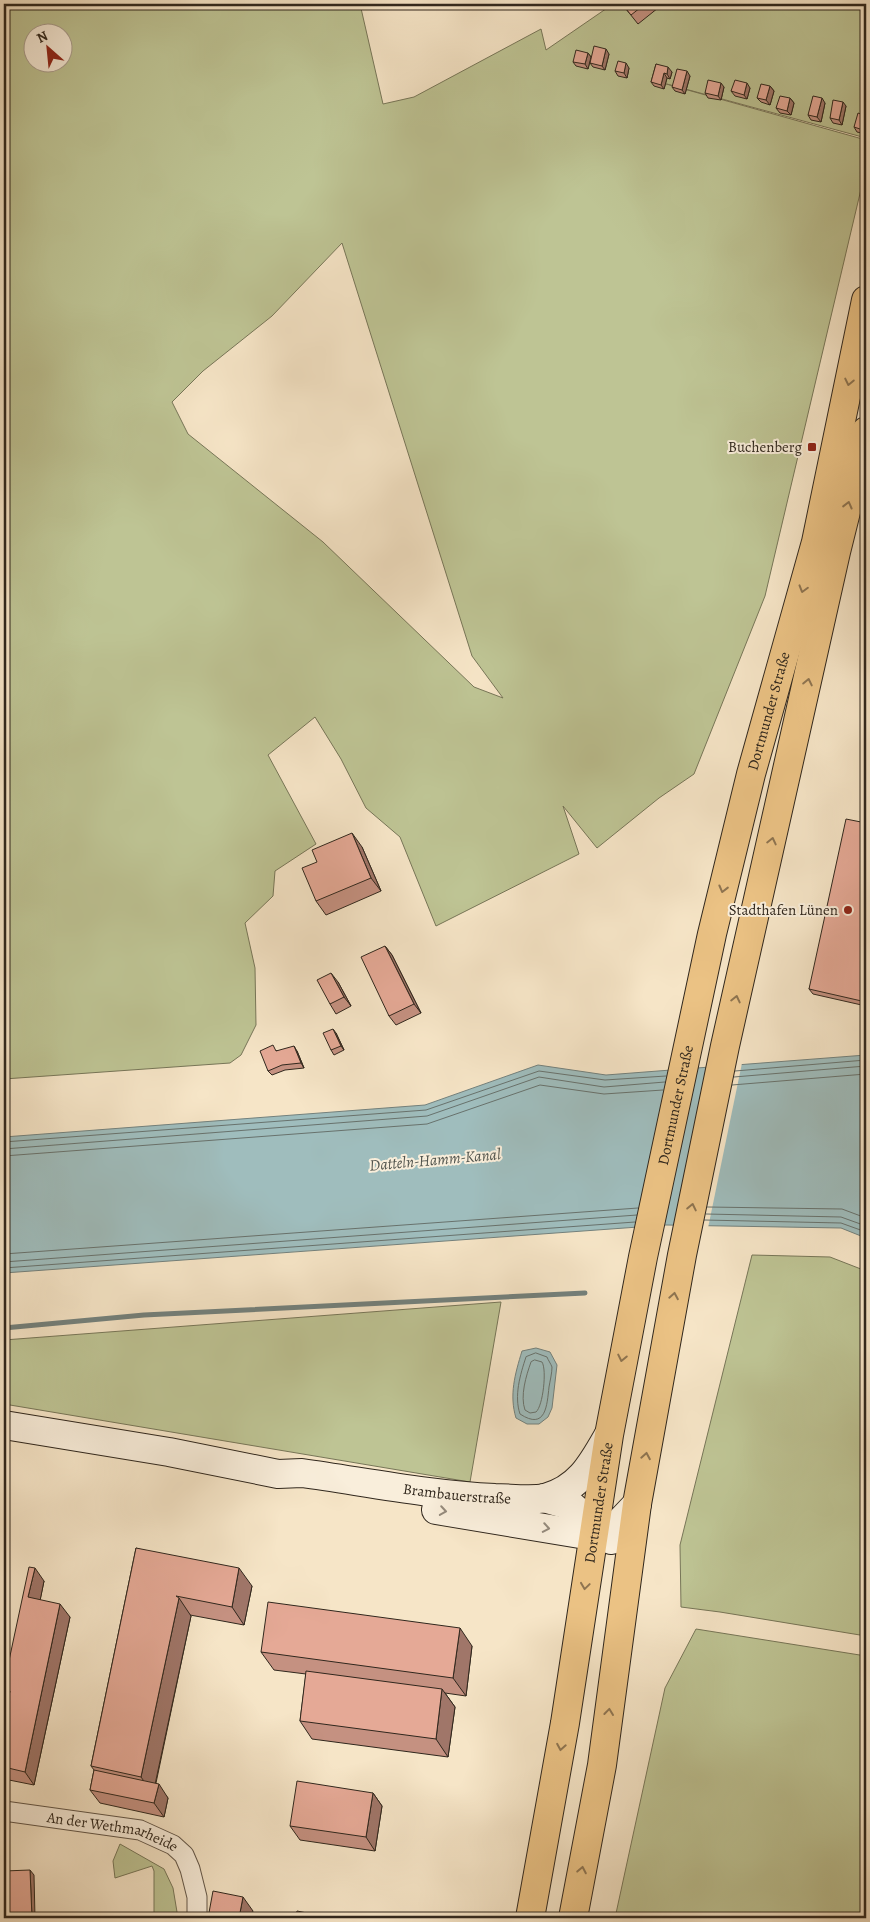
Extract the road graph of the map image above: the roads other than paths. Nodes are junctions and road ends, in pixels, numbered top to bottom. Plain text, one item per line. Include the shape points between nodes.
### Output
1 (866, 300) edge
2 (866, 431) edge
3 (4, 1425) edge
4 (608, 1434) junction
5 (278, 1474) junction
6 (544, 1498) junction
7 (637, 1504) junction
8 (596, 1530) junction
9 (629, 1557) junction
10 (4, 1811) edge
11 (197, 1918) edge
12 (530, 1918) edge
13 (573, 1918) edge

1 -> 4 main road, Dortmunder Straße via 816,542 751,774 712,934
7 -> 2 main road, Dortmunder Straße via 682,1255 725,1046
3 - 5 main road, Brambauerstraße
4 - 6 main road, Brambauerstraße via 590,1467 579,1479
4 - 8 main road, Dortmunder Straße
5 - 6 main road, Brambauerstraße via 302,1473 469,1497
5 -> 8 main road, Brambauerstraße via 300,1488
6 - 8 main road via 569,1504
7 - 8 main road via 618,1524
7 - 9 main road, Dortmunder Straße
8 - 9 main road
8 -> 12 main road, Dortmunder Straße
13 -> 9 main road, Dortmunder Straße via 602,1765
10 - 11 street, An der Wethmarheide via 140,1830 173,1845 184,1856 190,1869 197,1897

